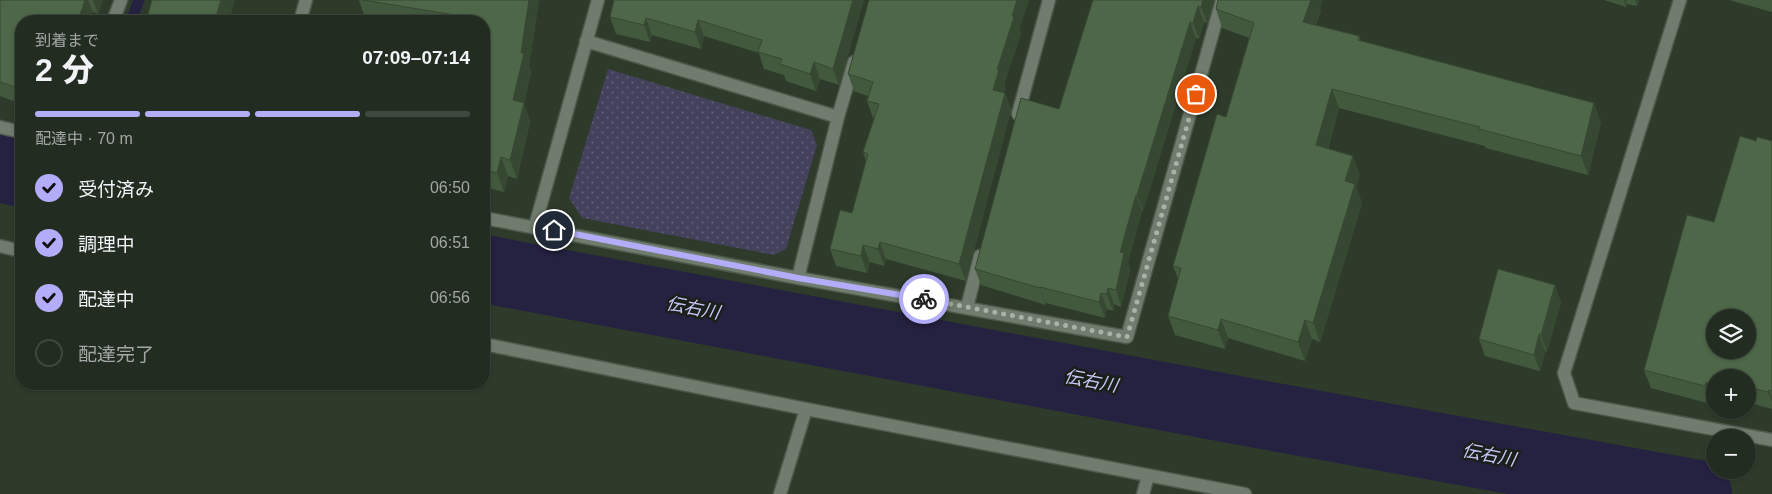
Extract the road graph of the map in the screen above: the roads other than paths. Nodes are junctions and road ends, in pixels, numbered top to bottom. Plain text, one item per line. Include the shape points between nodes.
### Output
1 (121, 0) edge
2 (306, 0) edge
3 (598, 0) edge
4 (1049, 0) edge
5 (1222, 0) edge
6 (1680, 0) edge
7 (115, 15) edge
8 (302, 15) edge
9 (586, 41) junction
10 (856, 54) edge
11 (838, 117) junction
12 (1016, 125) edge
13 (0, 127) edge
14 (15, 131) edge
15 (490, 219) edge
16 (535, 226) junction
17 (985, 240) edge
18 (0, 246) edge
19 (15, 250) edge
20 (798, 278) junction
21 (967, 307) junction
22 (490, 345) edge
23 (806, 409) junction
24 (1772, 440) edge
25 (1148, 476) junction
26 (780, 494) edge
27 (1143, 494) edge
28 (1245, 494) edge

1 - 7 street
2 - 8 street
3 - 9 street
4 - 12 street
5 - 21 street via 1127,337
6 - 24 street via 1564,373 1574,403
9 - 11 street
9 - 16 street
10 - 11 street
11 - 20 street
13 - 14 street
15 - 16 street
16 - 20 street
17 - 21 street
18 - 19 street
20 - 21 street
22 - 23 street
23 - 25 street
23 - 26 street
25 - 27 street
25 - 28 street

